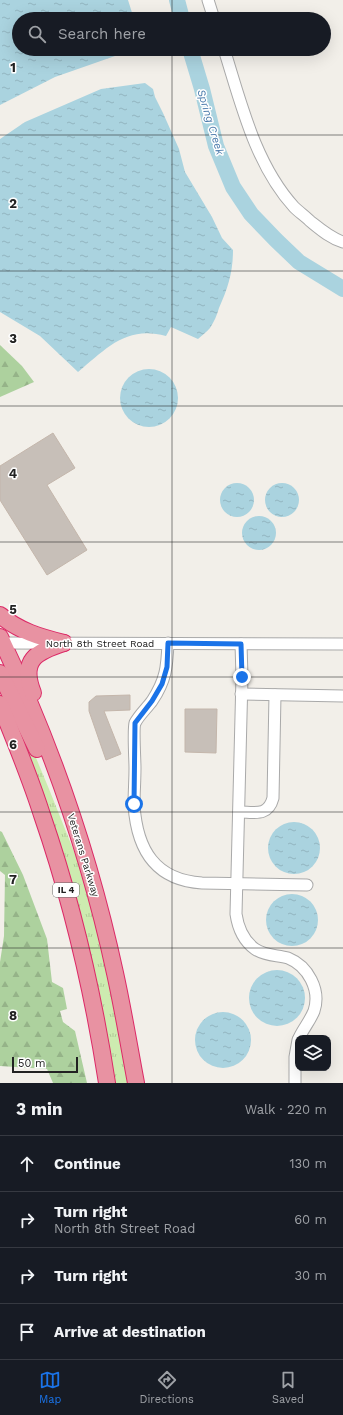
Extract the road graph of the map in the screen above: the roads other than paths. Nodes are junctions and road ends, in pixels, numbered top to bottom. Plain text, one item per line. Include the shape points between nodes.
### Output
1 (208, 0) edge
2 (212, 12) edge
3 (226, 56) edge
4 (343, 242) edge
5 (0, 615) edge
6 (1, 641) edge
7 (64, 643) junction
8 (165, 643) junction
9 (241, 644) junction
10 (343, 644) edge
11 (0, 673) edge
12 (242, 694) junction
13 (275, 695) junction
14 (343, 696) edge
15 (0, 704) edge
16 (64, 792) junction
17 (70, 809) junction
18 (239, 812) junction
19 (237, 884) junction
20 (307, 885) dead end
21 (300, 1035) edge
22 (295, 1071) edge
23 (107, 1083) edge
24 (136, 1083) edge
25 (295, 1083) edge

1 - 2 street
3 - 4 street via 247,121 262,158 275,181 294,207 334,239
5 - 7 highway via 27,632
6 - 7 street, North 8th Street Road
6 - 16 highway, Veterans Parkway / IL 4 via 40,729
7 - 8 street, North 8th Street Road
7 - 16 highway via 45,649 37,655 30,665 27,676 63,769
8 - 9 street, North 8th Street Road
8 - 19 street via 166,672 162,684 135,723 136,822 144,848 153,861 171,876 193,882
9 - 10 street, North 8th Street Road
9 - 12 street
11 - 17 highway via 60,802
12 - 13 street
12 - 18 street
13 - 14 street
13 - 18 street via 271,805 263,812
15 - 23 highway, IL 4 via 42,815 70,904 98,1027
16 - 17 highway, Veterans Parkway / IL 4
17 - 24 highway, Veterans Parkway / IL 4 via 107,940
18 - 19 street
19 - 20 street
19 - 21 street via 236,914 244,936 262,953 296,962 304,968 313,984 316,997 314,1010
22 - 25 street

